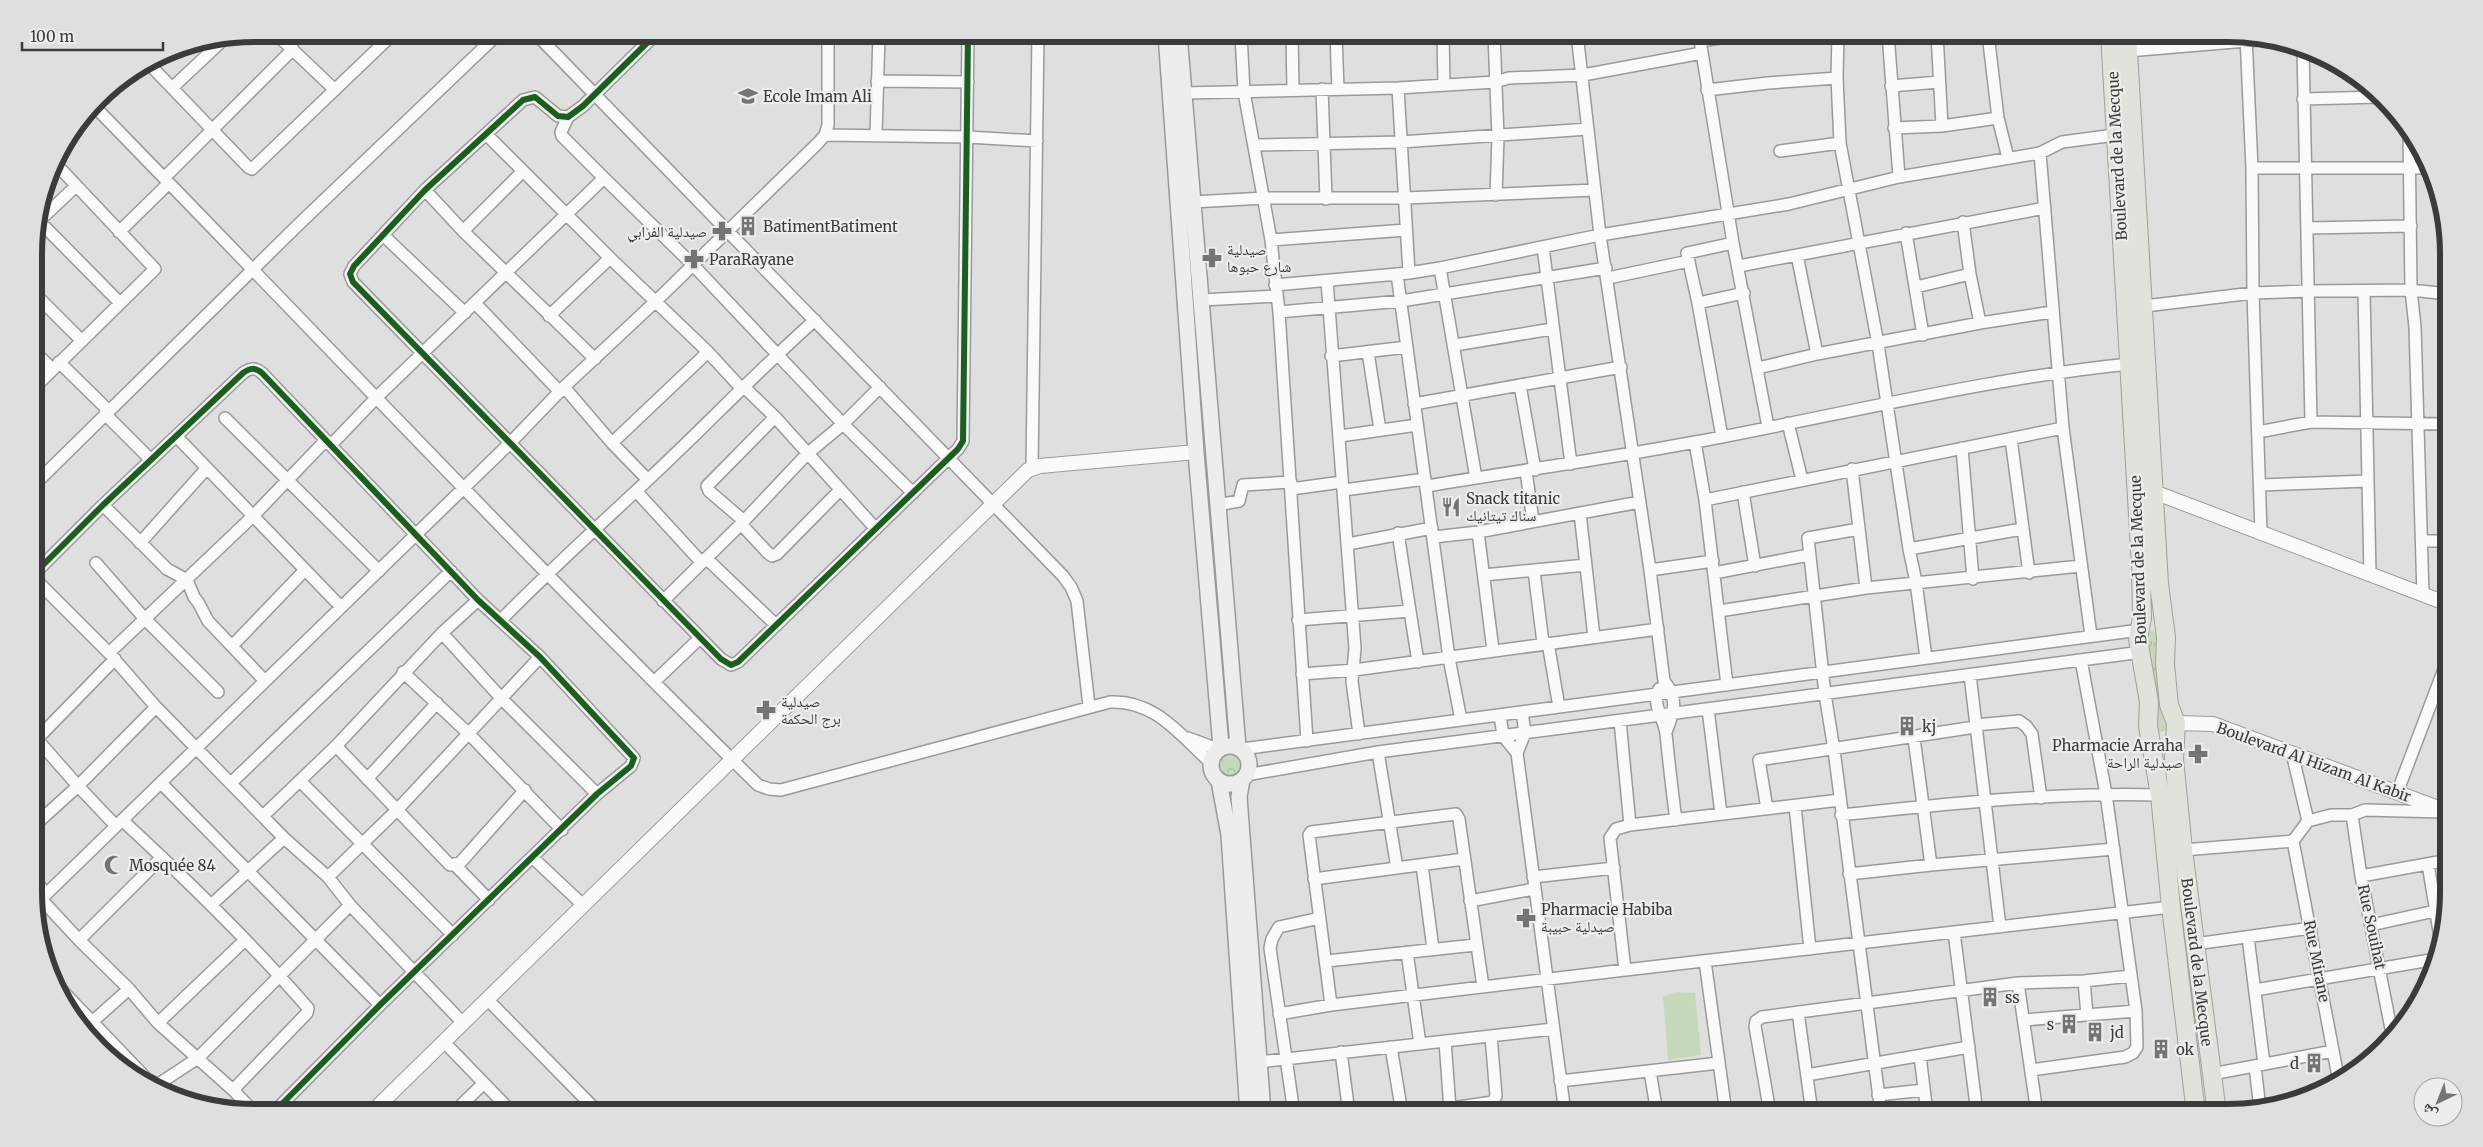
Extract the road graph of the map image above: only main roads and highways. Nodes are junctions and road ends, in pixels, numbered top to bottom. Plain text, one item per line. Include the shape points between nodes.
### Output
1 (1167, 43) edge
2 (1180, 43) edge
3 (2110, 43) edge
4 (2128, 43) edge
5 (2140, 630) junction
6 (2166, 637) junction
7 (2176, 726) junction
8 (2149, 731) junction
9 (1240, 748) junction
10 (1216, 753) junction
11 (1244, 777) junction
12 (1218, 780) junction
13 (1247, 1104) edge
14 (1262, 1104) edge
15 (2195, 1104) edge
16 (2215, 1104) edge

1 - 10 main road
2 - 9 main road
3 - 5 main road, Boulevard de la Mecque via 2142,575
4 - 6 main road, Boulevard de la Mecque via 2159,584
5 - 6 main road via 2147,624 2155,624 2163,628
5 - 8 main road, Boulevard de la Mecque via 2138,638 2149,702
6 - 7 main road, Boulevard de la Mecque via 2169,705
7 - 8 main road via 2170,737 2161,739
7 - 16 main road, Boulevard de la Mecque via 2174,759 2183,850
8 - 15 main road, Boulevard de la Mecque via 2160,795 2170,907
9 - 10 main road via 1232,745
9 - 11 main road via 1249,764
10 - 12 main road via 1212,772
11 - 12 main road via 1234,784
11 - 14 main road via 1238,797
12 - 13 main road via 1228,835

